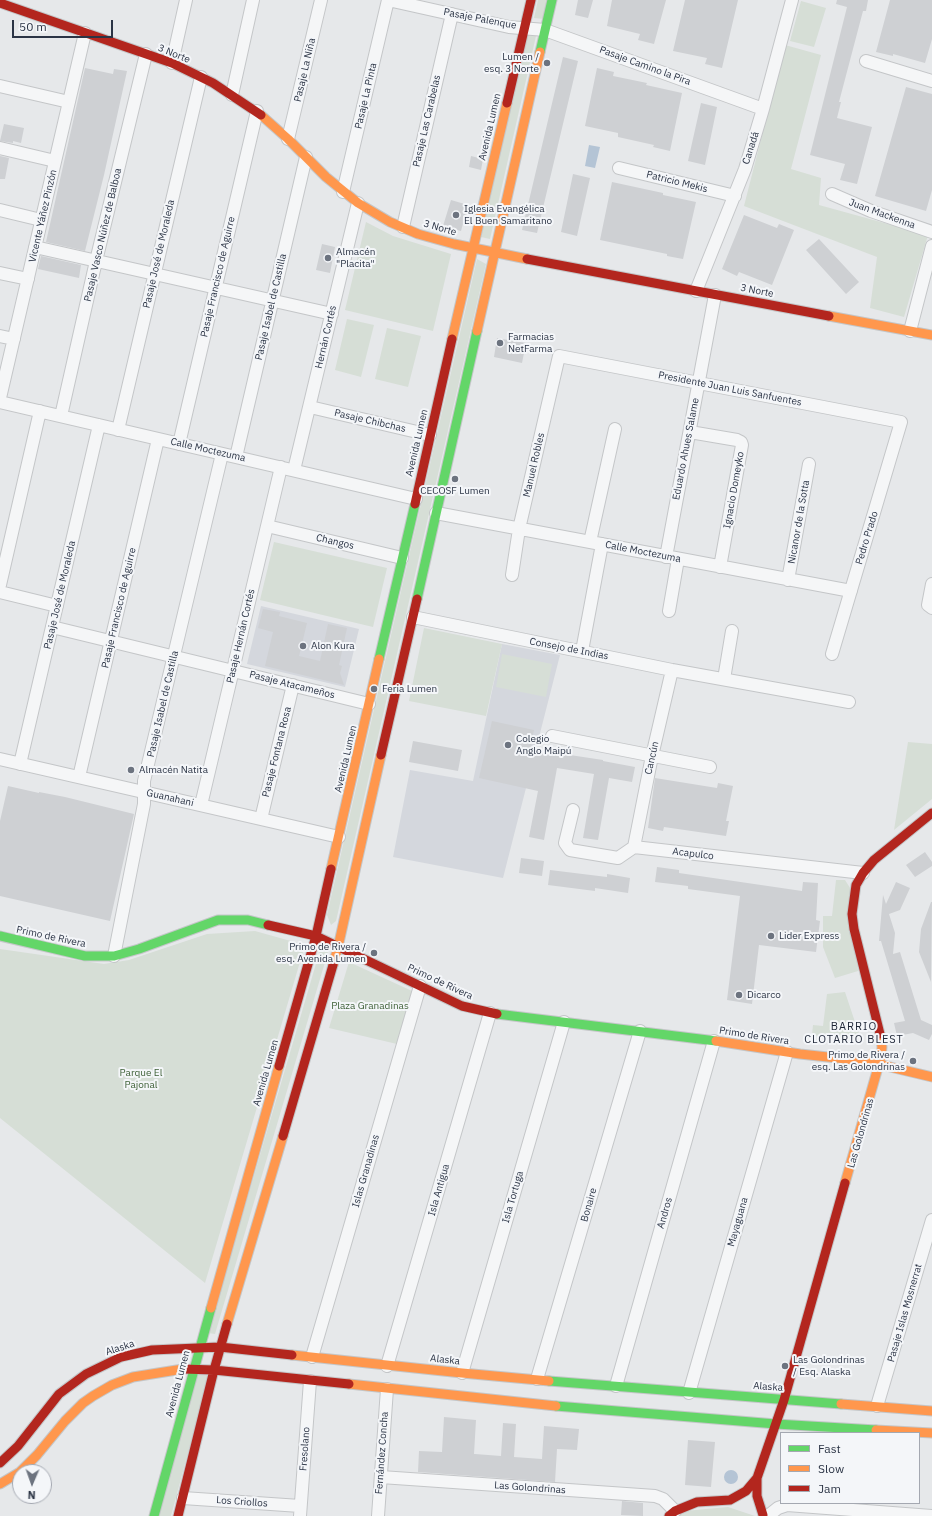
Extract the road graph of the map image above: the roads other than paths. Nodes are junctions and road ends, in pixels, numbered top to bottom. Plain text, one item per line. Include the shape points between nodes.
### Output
1 (2, 0) edge
2 (186, 0) edge
3 (253, 0) edge
4 (321, 0) edge
5 (388, 0) edge
6 (531, 0) edge
7 (552, 0) edge
8 (792, 0) edge
9 (0, 3) edge
10 (452, 14) junction
11 (525, 28) junction
12 (545, 30) junction
13 (85, 33) junction
14 (146, 54) junction
15 (866, 61) dead end
16 (172, 63) junction
17 (201, 77) junction
18 (932, 81) edge
19 (0, 86) edge
20 (232, 95) junction
21 (69, 102) junction
22 (763, 109) junction
23 (257, 111) junction
24 (288, 139) junction
25 (0, 148) edge
26 (306, 157) junction
27 (55, 161) junction
28 (619, 168) dead end
29 (343, 192) junction
30 (832, 194) dead end
31 (734, 196) junction
32 (358, 203) junction
33 (0, 210) edge
34 (42, 220) junction
35 (403, 228) junction
36 (932, 232) edge
37 (932, 246) edge
38 (35, 247) junction
39 (473, 248) junction
40 (494, 253) junction
41 (96, 261) junction
42 (0, 273) edge
43 (155, 274) junction
44 (28, 280) junction
45 (215, 288) junction
46 (696, 291) junction
47 (716, 294) junction
48 (273, 301) junction
49 (332, 314) junction
50 (910, 331) junction
51 (932, 335) edge
52 (0, 336) edge
53 (14, 339) junction
54 (560, 356) joint
55 (699, 384) junction
56 (0, 398) edge
57 (0, 402) edge
58 (310, 407) junction
59 (40, 412) junction
60 (61, 416) junction
61 (901, 422) joint
62 (99, 425) junction
63 (615, 429) dead end
64 (118, 430) junction
65 (690, 432) junction
66 (430, 435) junction
67 (158, 439) junction
68 (179, 444) junction
69 (222, 454) junction
70 (236, 457) junction
71 (809, 464) dead end
72 (281, 467) junction
73 (294, 470) junction
74 (416, 499) junction
75 (436, 513) junction
76 (267, 526) junction
77 (519, 529) junction
78 (596, 543) junction
79 (402, 558) junction
80 (672, 558) junction
81 (720, 567) junction
82 (512, 575) dead end
83 (788, 580) junction
84 (932, 584) edge
85 (0, 586) edge
86 (851, 591) junction
87 (0, 592) edge
88 (57, 606) junction
89 (932, 608) edge
90 (669, 611) dead end
91 (413, 617) junction
92 (52, 627) junction
93 (732, 630) dead end
94 (111, 641) junction
95 (582, 651) junction
96 (832, 654) dead end
97 (174, 657) junction
98 (672, 670) junction
99 (233, 671) junction
100 (724, 678) junction
101 (293, 685) junction
102 (850, 702) dead end
103 (369, 704) junction
104 (552, 736) dead end
105 (652, 756) junction
106 (0, 759) edge
107 (20, 764) junction
108 (710, 767) dead end
109 (79, 778) junction
110 (144, 792) junction
111 (201, 805) junction
112 (573, 810) dead end
113 (932, 813) edge
114 (261, 819) junction
115 (339, 837) junction
116 (634, 847) junction
117 (863, 873) junction
118 (0, 936) edge
119 (316, 936) junction
120 (338, 947) junction
121 (114, 956) junction
122 (420, 986) junction
123 (490, 1013) junction
124 (564, 1022) junction
125 (640, 1031) junction
126 (714, 1040) junction
127 (787, 1052) junction
128 (880, 1063) junction
129 (932, 1076) edge
130 (932, 1220) edge
131 (200, 1347) junction
132 (220, 1348) junction
133 (312, 1357) junction
134 (387, 1366) junction
135 (194, 1369) junction
136 (214, 1370) junction
137 (462, 1373) junction
138 (537, 1379) junction
139 (310, 1381) junction
140 (616, 1386) junction
141 (387, 1389) junction
142 (689, 1393) junction
143 (784, 1400) junction
144 (877, 1406) junction
145 (932, 1411) edge
146 (776, 1424) junction
147 (915, 1432) edge
148 (920, 1432) edge
149 (932, 1433) edge
150 (0, 1463) edge
151 (28, 1464) edge
152 (12, 1477) edge
153 (380, 1477) junction
154 (757, 1478) junction
155 (0, 1484) edge
156 (183, 1498) junction
157 (730, 1500) junction
158 (300, 1511) edge
159 (672, 1514) edge
160 (154, 1516) edge
161 (178, 1516) edge
162 (378, 1516) edge
163 (765, 1516) edge
164 (932, 1516) edge

1 - 9 street
2 - 16 street
3 - 20 street
4 - 24 street, Pasaje La Niña
5 - 10 street, Pasaje Palenque
5 - 29 street, Pasaje La Pinta
6 - 11 street, Avenida Lumen
7 - 12 street
8 - 22 street, Canadá
9 - 13 street, 3 Norte
10 - 11 street, Pasaje Palenque via 509,27
10 - 35 street, Pasaje Las Carabelas
11 - 12 street, Pasaje Camino la Pira
11 - 39 street, Avenida Lumen
12 - 22 street, Pasaje Camino la Pira
12 - 40 street
13 - 14 street, 3 Norte
13 - 21 street, Vicente Yáñez Pinzón
14 - 16 street, 3 Norte
14 - 41 street, Pasaje Vasco Núñez de Balboa
15 - 18 street
16 - 17 street, 3 Norte
17 - 20 street, 3 Norte
17 - 43 street, Pasaje José de Moraleda
19 - 21 street
20 - 23 street, 3 Norte
21 - 27 street, Vicente Yáñez Pinzón
22 - 31 street, Canadá
23 - 24 street, 3 Norte
23 - 45 street, Pasaje Francisco de Aguirre
24 - 26 street, 3 Norte
25 - 27 street
26 - 29 street, 3 Norte
26 - 48 street, Pasaje Isabel de Castilla
27 - 34 street, Vicente Yáñez Pinzón
28 - 31 street, Patricio Mekis
29 - 32 street, 3 Norte
30 - 36 street, Juan Mackenna via 871,211
31 - 46 street, Canadá
32 - 35 street, 3 Norte
32 - 49 street, Hernán Cortés
33 - 34 street
34 - 38 street, Vicente Yáñez Pinzón
35 - 39 street, 3 Norte
37 - 50 street
38 - 41 street
38 - 44 street, Vicente Yáñez Pinzón
39 - 40 street, 3 Norte
39 - 66 street, Avenida Lumen
40 - 46 street, 3 Norte
40 - 75 street
41 - 43 street
41 - 60 street, Pasaje Vasco Núñez de Balboa
42 - 44 street
43 - 45 street
43 - 64 street, Pasaje José de Moraleda
44 - 53 street, Vicente Yáñez Pinzón
45 - 48 street
45 - 68 street, Pasaje Francisco de Aguirre
46 - 47 street, 3 Norte
47 - 50 street, 3 Norte
47 - 55 street, Eduardo Ahues Salame
48 - 49 street
48 - 70 street, Pasaje Isabel de Castilla
49 - 58 street, Hernán Cortés
50 - 51 street, 3 Norte
52 - 53 street
53 - 56 street, Vicente Yáñez Pinzón
54 - 55 street, Presidente Juan Luis Sanfuentes
54 - 77 street, Manuel Robles
55 - 61 street, Presidente Juan Luis Sanfuentes
55 - 65 street, Eduardo Ahues Salame
57 - 59 street, Calle Moctezuma
58 - 66 street, Pasaje Chibchas
58 - 73 street, Hernán Cortés
59 - 60 street, Calle Moctezuma
59 - 85 street
60 - 62 street, Calle Moctezuma
61 - 86 street, Pedro Prado
62 - 64 street, Calle Moctezuma
62 - 88 street, Pasaje José de Moraleda
63 - 78 street
64 - 67 street, Calle Moctezuma
65 - 80 street, Eduardo Ahues Salame
65 - 81 street, Ignacio Domeyko via 737,440 742,445
66 - 74 street, Avenida Lumen
67 - 68 street, Calle Moctezuma
67 - 94 street, Pasaje Francisco de Aguirre
68 - 69 street, Calle Moctezuma
69 - 70 street, Calle Moctezuma
69 - 97 street, Pasaje Isabel de Castilla
70 - 72 street, Calle Moctezuma
71 - 83 street, Nicanor de la Sotta
72 - 73 street, Calle Moctezuma
72 - 76 street, Pasaje Hernán Cortés
73 - 74 street, Calle Moctezuma
74 - 79 street, Avenida Lumen
75 - 77 street, Calle Moctezuma
75 - 91 street
76 - 79 street, Changos
76 - 99 street, Pasaje Hernán Cortés
77 - 78 street, Calle Moctezuma
77 - 82 street, Manuel Robles
78 - 80 street, Calle Moctezuma
78 - 95 street
79 - 103 street, Avenida Lumen
80 - 81 street, Calle Moctezuma
80 - 90 street, Eduardo Ahues Salame
81 - 83 street, Calle Moctezuma
83 - 86 street, Calle Moctezuma
84 - 89 street via 928,605
86 - 96 street, Pedro Prado
87 - 88 street
88 - 92 street, Pasaje José de Moraleda
91 - 95 street, Consejo de Indias
91 - 120 street
92 - 94 street, Pasaje Atacameños
92 - 107 street, Pasaje José de Moraleda
93 - 100 street
94 - 97 street, Pasaje Atacameños
94 - 109 street, Pasaje Francisco de Aguirre
95 - 98 street, Consejo de Indias
97 - 99 street, Pasaje Atacameños
97 - 110 street, Pasaje Isabel de Castilla via 144,781
98 - 100 street, Consejo de Indias
98 - 105 street, Cancún
99 - 101 street, Pasaje Atacameños
99 - 111 street, Pasaje Hernán Cortés
100 - 102 street, Consejo de Indias
101 - 103 street, Pasaje Atacameños
101 - 114 street, Pasaje Fontana Rosa
103 - 115 street, Avenida Lumen
104 - 105 street
105 - 108 street
105 - 116 street, Cancún
106 - 107 street, Guanahani
107 - 109 street, Guanahani
109 - 110 street, Guanahani
110 - 111 street, Guanahani
110 - 121 street, Pasaje Isabel de Castilla via 144,804
111 - 114 street, Guanahani
112 - 116 street via 565,843 570,850 618,858
113 - 117 street, Las Golondrinas via 886,849
114 - 115 street, Guanahani
115 - 119 street, Avenida Lumen
116 - 117 street, Acapulco
117 - 128 street, Las Golondrinas via 856,885 852,914 878,1022 882,1047
118 - 121 street, Primo de Rivera via 85,956
119 - 120 street, Primo de Rivera
119 - 121 street, Primo de Rivera via 248,920 218,920
119 - 131 street, Avenida Lumen
120 - 122 street, Primo de Rivera
120 - 132 street
122 - 123 street, Primo de Rivera via 462,1006
122 - 133 street, Islas Granadinas
123 - 124 street, Primo de Rivera
123 - 134 street, Isla Antigua
124 - 125 street, Primo de Rivera
124 - 137 street, Isla Tortuga
125 - 126 street, Primo de Rivera
125 - 138 street, Bonaire
126 - 127 street, Primo de Rivera
126 - 140 street, Andros
127 - 128 street, Primo de Rivera
127 - 142 street, Mayaguana
128 - 129 street, Primo de Rivera
128 - 143 street, Las Golondrinas
130 - 144 street, Pasaje Islas Mosnerrat
131 - 132 street, Alaska
131 - 135 street, Avenida Lumen
131 - 150 street, Alaska via 136,1353 108,1362 86,1374 59,1394 18,1446
132 - 133 street, Alaska
132 - 136 street
133 - 134 street, Alaska
134 - 137 street, Alaska
135 - 136 street
135 - 151 street via 167,1370 133,1377 102,1390 74,1411
135 - 160 street, Avenida Lumen
136 - 139 street
136 - 156 street
137 - 138 street, Alaska
138 - 140 street, Alaska
139 - 141 street
139 - 158 street, Fresolano
140 - 142 street, Alaska
141 - 146 street
141 - 153 street, Fernández Concha
142 - 143 street, Alaska
143 - 144 street, Alaska
143 - 146 street, Las Golondrinas
144 - 145 street, Alaska
146 - 147 street
146 - 154 street, Las Golondrinas
148 - 149 street
152 - 155 street
153 - 159 street, Las Golondrinas via 655,1496 662,1499
153 - 162 street, Fernández Concha
154 - 157 street via 746,1491
154 - 163 street via 757,1496
156 - 158 street, Los Criollos
156 - 161 street
157 - 159 street via 697,1502
157 - 163 street via 748,1505
163 - 164 street via 787,1505

